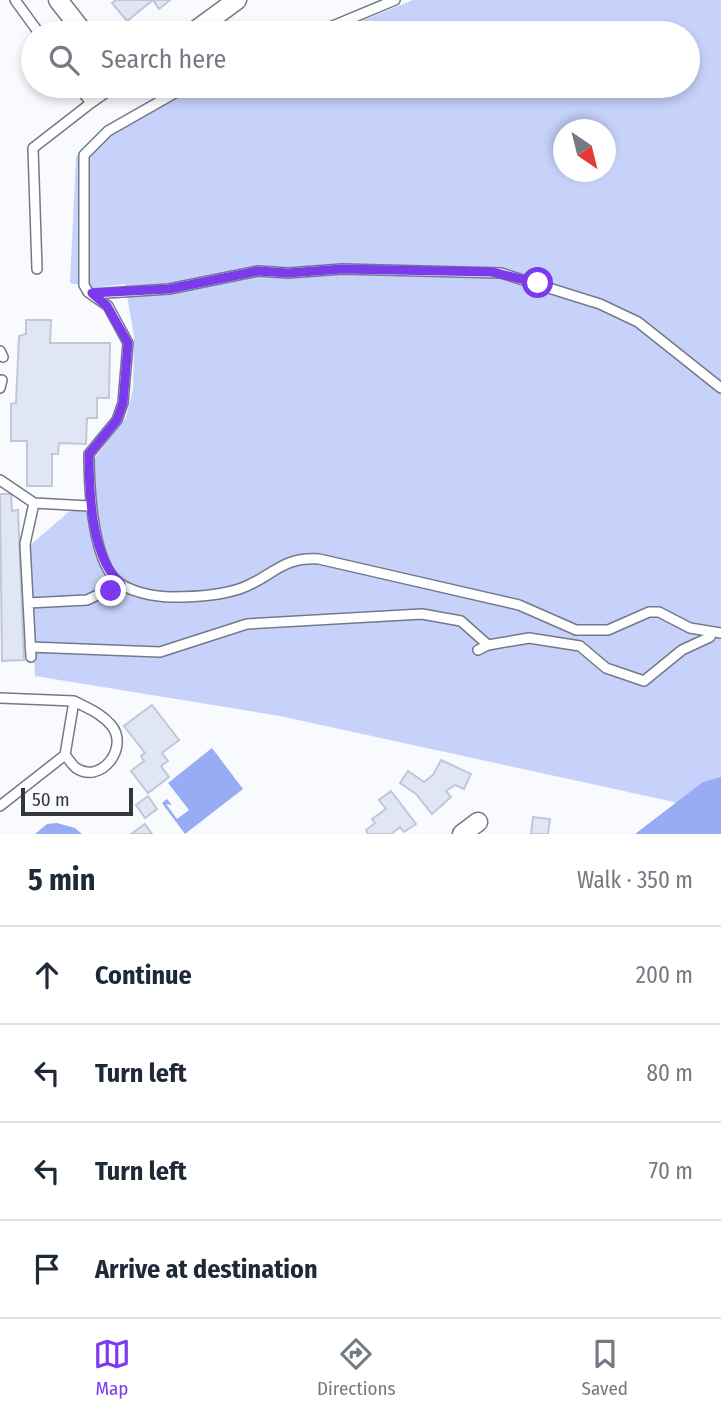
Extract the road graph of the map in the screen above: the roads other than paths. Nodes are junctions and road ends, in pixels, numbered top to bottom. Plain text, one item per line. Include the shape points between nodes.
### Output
1 (15, 0) edge
2 (58, 0) edge
3 (237, 0) edge
4 (395, 0) edge
5 (30, 21) edge
6 (75, 21) edge
7 (208, 21) edge
8 (345, 21) edge
9 (87, 98) edge
10 (98, 98) edge
11 (166, 98) edge
12 (91, 103) junction
13 (37, 269) dead end
14 (92, 293) junction
15 (721, 388) edge
16 (0, 480) edge
17 (34, 503) junction
18 (89, 506) junction
19 (121, 584) junction
20 (28, 603) junction
21 (698, 630) junction
22 (721, 633) edge
23 (710, 636) junction
24 (721, 641) edge
25 (488, 645) junction
26 (30, 647) junction
27 (478, 650) dead end
28 (30, 657) dead end
29 (0, 698) edge
30 (74, 701) junction
31 (65, 755) junction
32 (0, 806) edge
33 (478, 822) dead end
34 (462, 834) edge

1 - 5 lane
2 - 6 street
3 - 7 street
4 - 8 lane
9 - 12 lane
10 - 12 lane
11 - 14 lane via 108,131 84,155 83,280
12 - 13 lane via 33,148
14 - 15 lane via 169,289 258,271 501,273 629,317
14 - 18 lane via 107,306 128,343 123,403 117,420 89,454
16 - 17 lane
17 - 18 lane
17 - 20 lane via 25,544
18 - 19 lane via 106,565
19 - 20 lane via 87,600
19 - 21 lane via 166,597 194,597 239,589 290,560 319,559 519,605 576,630 608,630 659,612
20 - 26 lane
21 - 22 lane
21 - 23 lane
23 - 24 lane
23 - 25 lane via 682,650 644,681 606,668 580,646 529,638
25 - 26 lane via 461,621 422,614 247,624 160,652
25 - 27 lane
26 - 28 lane
29 - 30 lane
30 - 31 lane
30 - 31 lane via 112,726 119,740 115,757 90,772 76,768
31 - 32 lane
33 - 34 street

